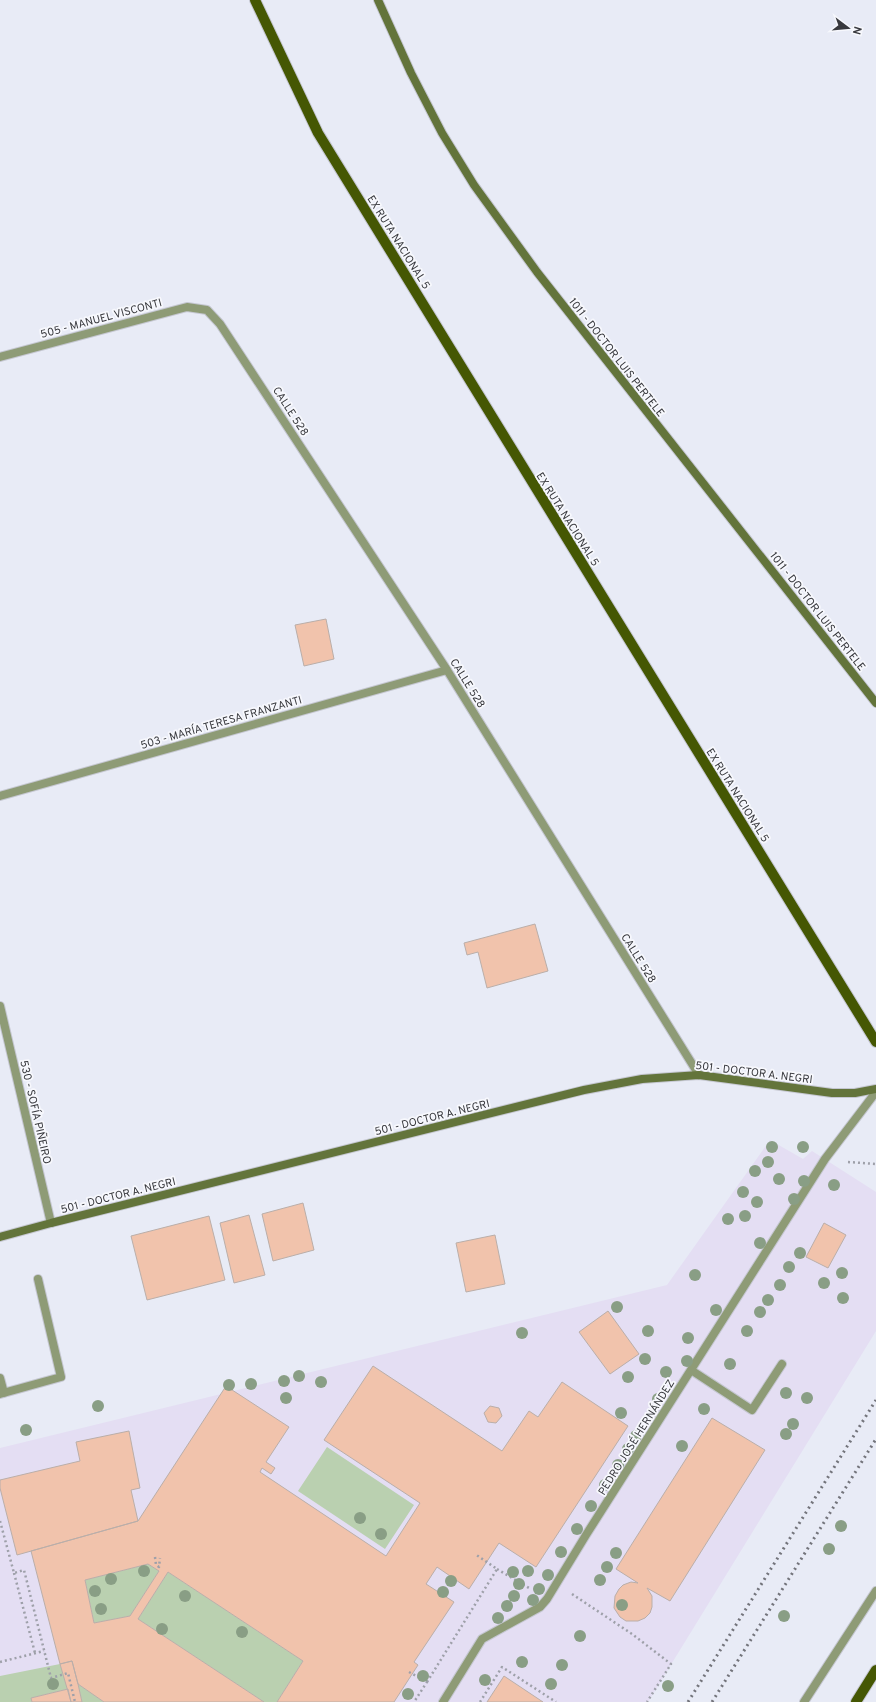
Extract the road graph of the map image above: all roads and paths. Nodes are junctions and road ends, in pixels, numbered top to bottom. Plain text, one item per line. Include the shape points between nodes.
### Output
1 (255, 0) edge
2 (378, 0) edge
3 (207, 310) joint
4 (0, 356) edge
5 (447, 670) junction
6 (876, 702) edge
7 (0, 796) edge
8 (0, 1006) edge
9 (876, 1042) edge
10 (699, 1075) junction
11 (876, 1090) edge
12 (51, 1222) junction
13 (0, 1237) edge
14 (38, 1279) dead end
15 (782, 1364) dead end
16 (691, 1370) junction
17 (0, 1378) edge
18 (2, 1394) edge
19 (0, 1520) edge
20 (475, 1554) dead end
21 (155, 1557) dead end
22 (160, 1558) dead end
23 (497, 1569) junction
24 (14, 1573) junction
25 (557, 1584) junction
26 (876, 1591) edge
27 (547, 1599) junction
28 (44, 1651) junction
29 (35, 1653) junction
30 (0, 1662) edge
31 (876, 1670) edge
32 (409, 1672) dead end
33 (427, 1682) junction
34 (75, 1702) edge
35 (414, 1702) edge
36 (443, 1702) edge
37 (480, 1702) edge
38 (556, 1702) edge
39 (647, 1702) edge
40 (804, 1702) edge
41 (856, 1702) edge

1 - 9 main road, EX RUTA NACIONAL 5 via 318,133
2 - 6 street, 1011 - DOCTOR LUIS PERTELE via 442,133 474,185 537,272
3 - 4 street, 505 - MANUEL VISCONTI via 187,307
3 - 5 street, CALLE 528 via 220,324
5 - 7 street, 503 - MARÍA TERESA FRANZANTI
5 - 10 street, CALLE 528
8 - 12 street, 530 - SOFÍA PIÑEIRO
10 - 11 street, 501 - DOCTOR A. NEGRI via 832,1093 855,1094
10 - 12 street, 501 - DOCTOR A. NEGRI via 642,1079 584,1090
11 - 16 street, PEDRO JOSÉ HERNÁNDEZ via 826,1159
12 - 13 street, 501 - DOCTOR A. NEGRI
14 - 18 street via 61,1377
15 - 16 street via 752,1410
16 - 25 street, PEDRO JOSÉ HERNÁNDEZ
17 - 18 street
19 - 24 path
20 - 23 path
21 - 22 path via 156,1565 159,1567
23 - 27 path
23 - 33 path
24 - 28 path via 24,1570
24 - 29 path
25 - 27 street, PEDRO JOSÉ HERNÁNDEZ
25 - 39 path via 632,1634 671,1664
26 - 40 street
27 - 36 street, PEDRO JOSÉ HERNÁNDEZ via 540,1607 482,1639
28 - 29 path
28 - 34 path via 51,1678 68,1674
29 - 30 path
31 - 41 main road
32 - 33 path
33 - 35 path
37 - 38 path via 502,1668

